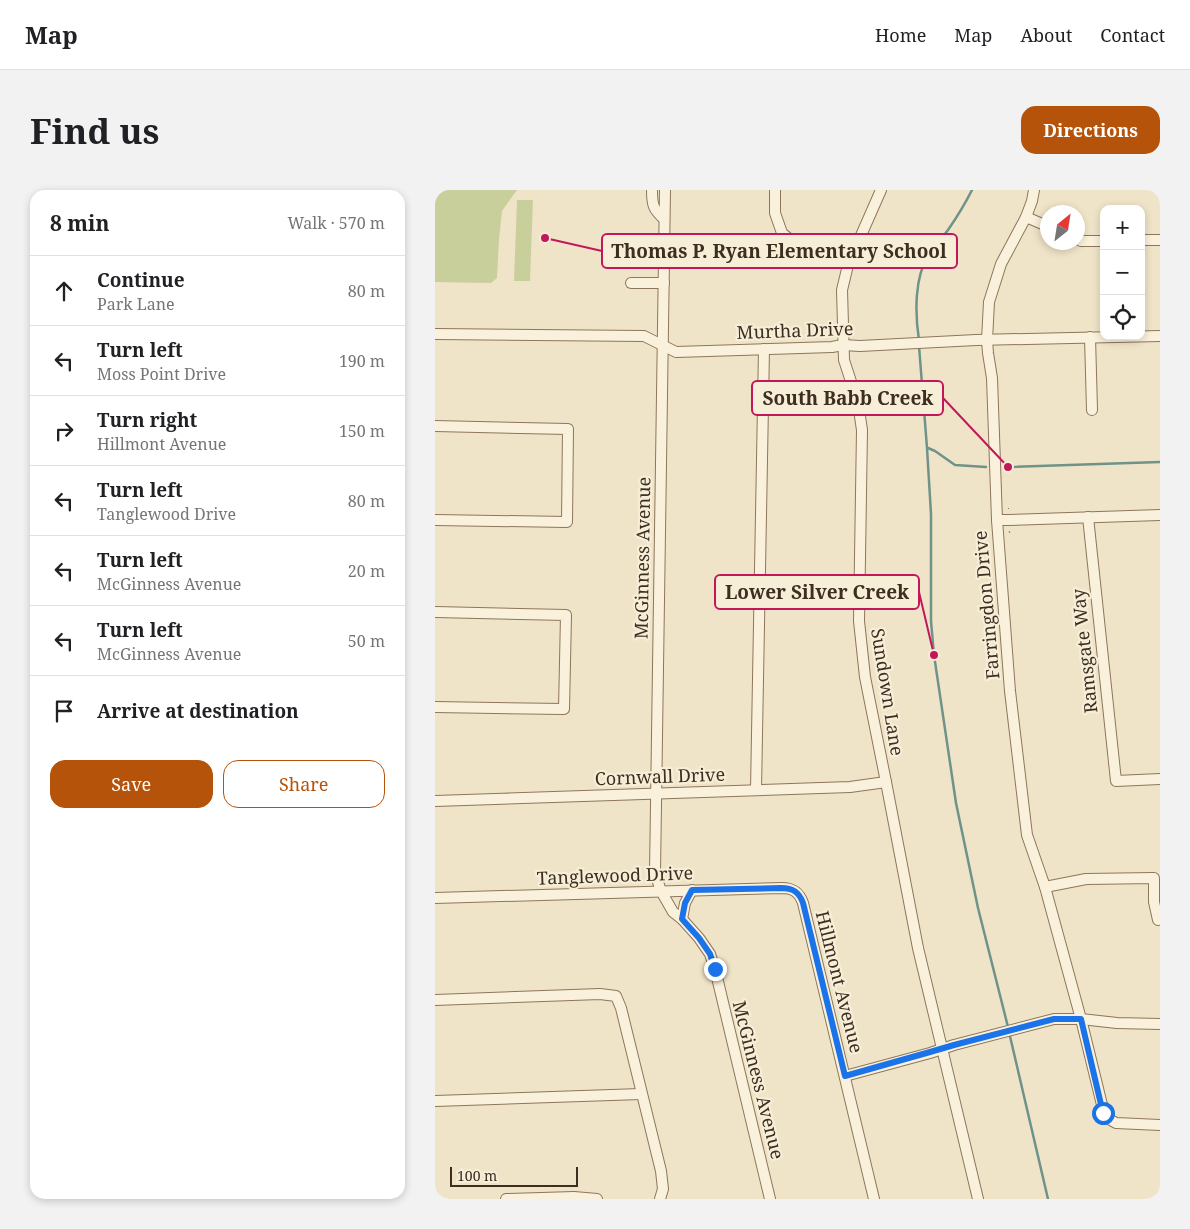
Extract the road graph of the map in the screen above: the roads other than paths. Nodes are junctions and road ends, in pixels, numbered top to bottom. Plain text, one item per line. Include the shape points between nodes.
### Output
1 (652, 190) edge
2 (665, 190) edge
3 (775, 190) edge
4 (881, 190) edge
5 (1034, 190) edge
6 (1026, 217) junction
7 (665, 219) junction
8 (1040, 223) edge
9 (1100, 240) edge
10 (1145, 240) edge
11 (1160, 240) edge
12 (1085, 241) edge
13 (848, 265) junction
14 (631, 283) dead end
15 (664, 283) junction
16 (435, 334) edge
17 (1160, 336) edge
18 (1090, 338) junction
19 (987, 340) junction
20 (663, 345) junction
21 (843, 345) junction
22 (764, 349) junction
23 (1092, 410) dead end
24 (435, 426) edge
25 (1160, 515) edge
26 (1088, 517) junction
27 (435, 520) edge
28 (997, 520) junction
29 (435, 612) edge
30 (435, 707) edge
31 (1160, 779) edge
32 (886, 782) junction
33 (756, 790) junction
34 (656, 794) junction
35 (435, 801) edge
36 (1045, 887) junction
37 (692, 890) junction
38 (796, 890) joint
39 (661, 891) junction
40 (435, 898) edge
41 (682, 919) junction
42 (1158, 920) dead end
43 (435, 1000) edge
44 (1081, 1019) junction
45 (1160, 1024) edge
46 (943, 1048) junction
47 (845, 1076) junction
48 (641, 1094) junction
49 (435, 1101) edge
50 (1160, 1125) edge
51 (506, 1199) edge
52 (597, 1199) edge
53 (661, 1199) edge
54 (770, 1199) edge
55 (874, 1199) edge
56 (978, 1199) edge

1 - 7 street via 653,208
2 - 7 street, McGinness Avenue
3 - 13 street via 775,212 782,233 799,247
4 - 13 street, Sundown Lane
5 - 6 street, Farringdon Drive
6 - 8 street
6 - 19 street, Farringdon Drive via 1001,264 989,302
7 - 15 street, McGinness Avenue
9 - 12 street
10 - 11 street
13 - 21 street, Sundown Lane via 842,290
14 - 15 street
15 - 20 street, McGinness Avenue
16 - 20 street, Murtha Drive via 644,336
17 - 18 street, Murtha Drive
18 - 19 street, Murtha Drive
18 - 23 street
19 - 21 street, Murtha Drive
19 - 28 street, Farringdon Drive via 992,378
20 - 22 street, Murtha Drive via 676,352
20 - 34 street, McGinness Avenue
21 - 22 street, Murtha Drive
21 - 32 street, Sundown Lane via 863,430 859,621 865,677
22 - 33 street
24 - 27 street via 568,429 567,522
25 - 26 street
26 - 28 street
26 - 31 street, Ramsgate Way via 1116,781
28 - 36 street, Farringdon Drive via 1010,691 1027,835
29 - 30 street via 566,614 564,709
32 - 33 street, Cornwall Drive via 850,787
32 - 46 street, Sundown Lane via 918,948
33 - 34 street, Cornwall Drive
34 - 35 street, Cornwall Drive
34 - 39 street, McGinness Avenue via 655,873
36 - 42 street via 1086,879 1154,878
36 - 44 street, Farringdon Drive
37 - 38 street, Tanglewood Drive
37 - 39 street, Tanglewood Drive
37 - 41 street
38 - 47 street, Hillmont Avenue via 803,903
39 - 40 street, Tanglewood Drive
39 - 41 street, McGinness Avenue via 673,912
41 - 54 street, McGinness Avenue via 710,954 715,969
43 - 48 street via 616,996
44 - 45 street
44 - 46 street via 1054,1019
44 - 50 street, Farringdon Drive via 1103,1113 1116,1123
46 - 47 street
46 - 56 street, Sundown Lane
47 - 55 street, Hillmont Avenue
48 - 49 street
48 - 53 street via 661,1171
51 - 52 street

